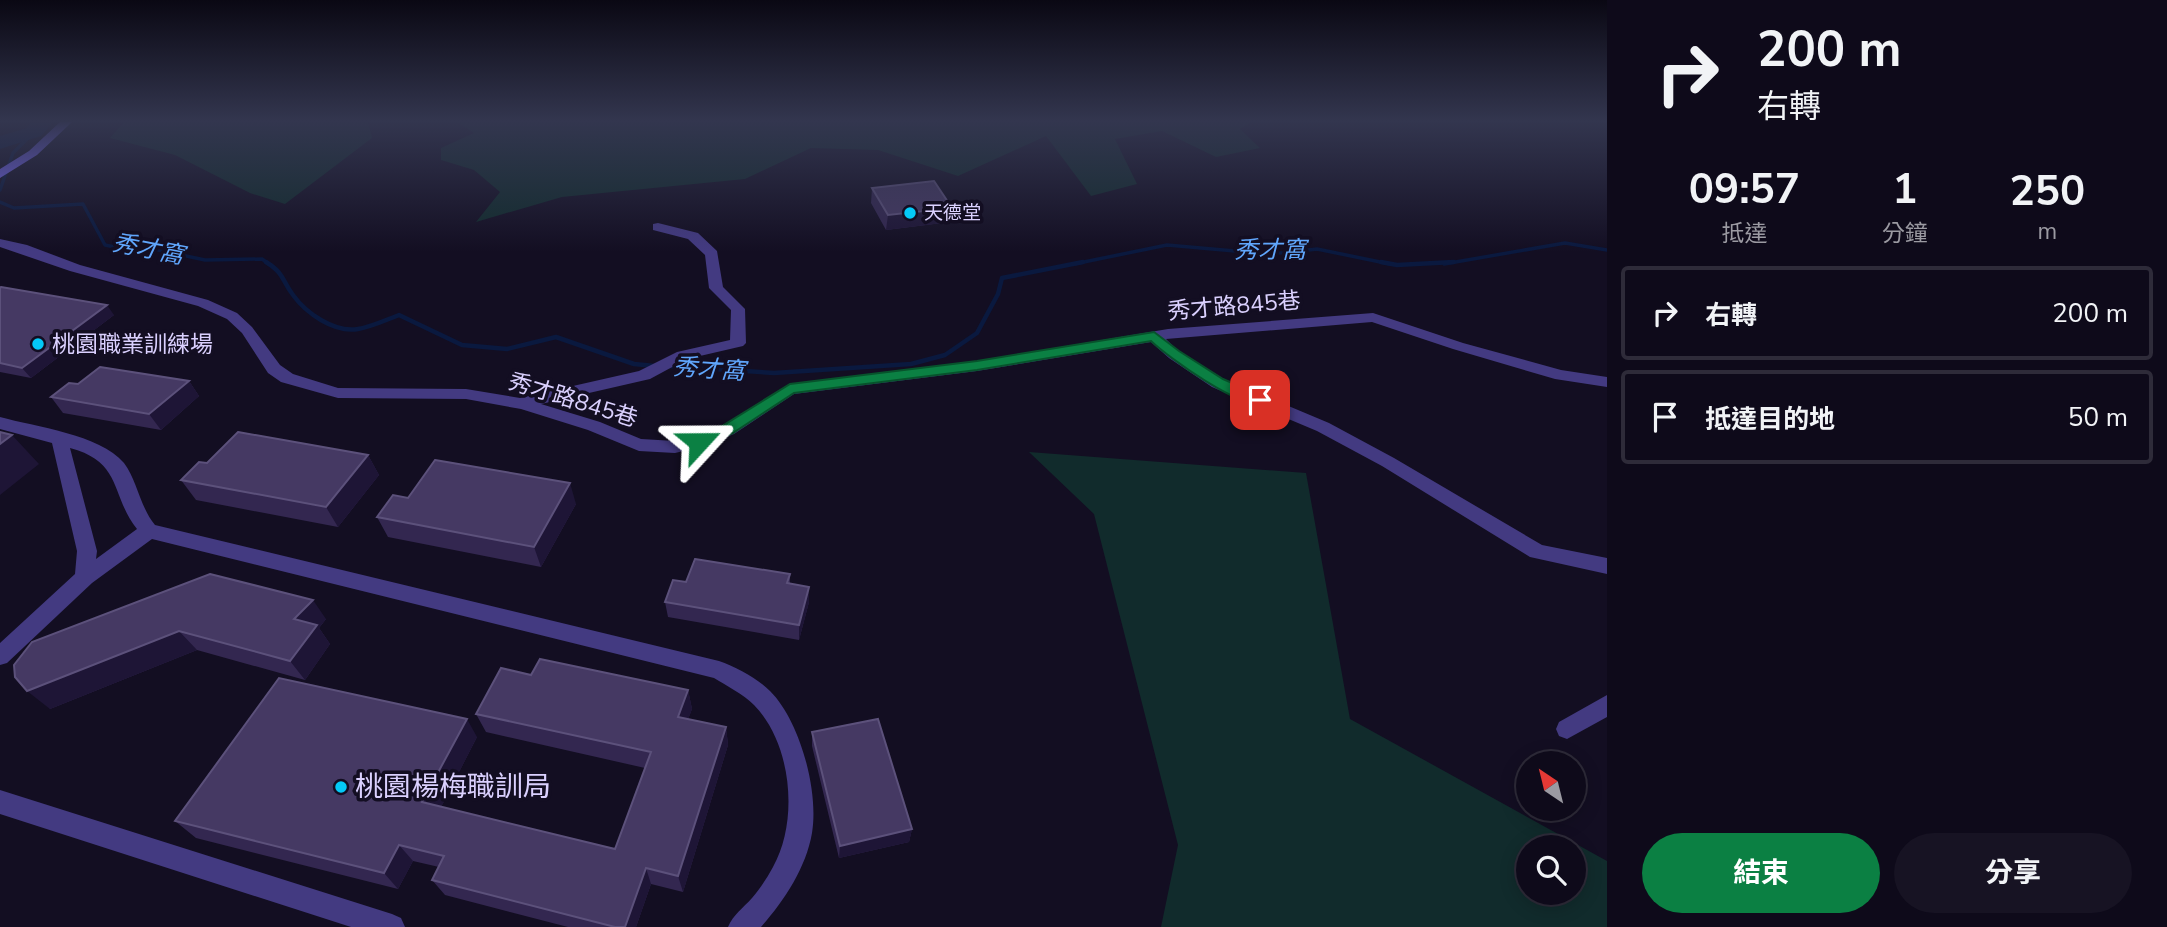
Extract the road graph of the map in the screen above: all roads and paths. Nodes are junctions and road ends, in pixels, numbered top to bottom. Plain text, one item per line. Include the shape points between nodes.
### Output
1 (658, 227) dead end
2 (0, 243) edge
3 (1154, 336) junction
4 (1607, 382) edge
5 (522, 404) junction
6 (0, 423) edge
7 (59, 437) junction
8 (149, 531) junction
9 (1607, 566) edge
10 (85, 577) junction
11 (0, 656) edge
12 (1607, 705) edge
13 (1567, 729) dead end
14 (0, 802) edge
15 (392, 927) edge
16 (741, 927) edge

1 - 5 street via 693,236 712,254 716,288 738,309 738,343 682,355 644,375
2 - 5 street, 秀才路845巷 via 203,303 232,316 274,369 338,393 466,394
3 - 4 street, 秀才路845巷 via 1373,317 1561,375
3 - 5 street, 秀才路845巷 via 977,366 790,389 727,430 674,447 639,445
3 - 9 street via 1218,383 1323,427 1537,552
6 - 7 street
7 - 8 street via 92,448 117,467 138,517
7 - 10 street via 87,551
8 - 10 street
8 - 16 street via 719,670 763,699 785,735 801,823 789,865 754,917
10 - 11 street
12 - 13 street
14 - 15 street

